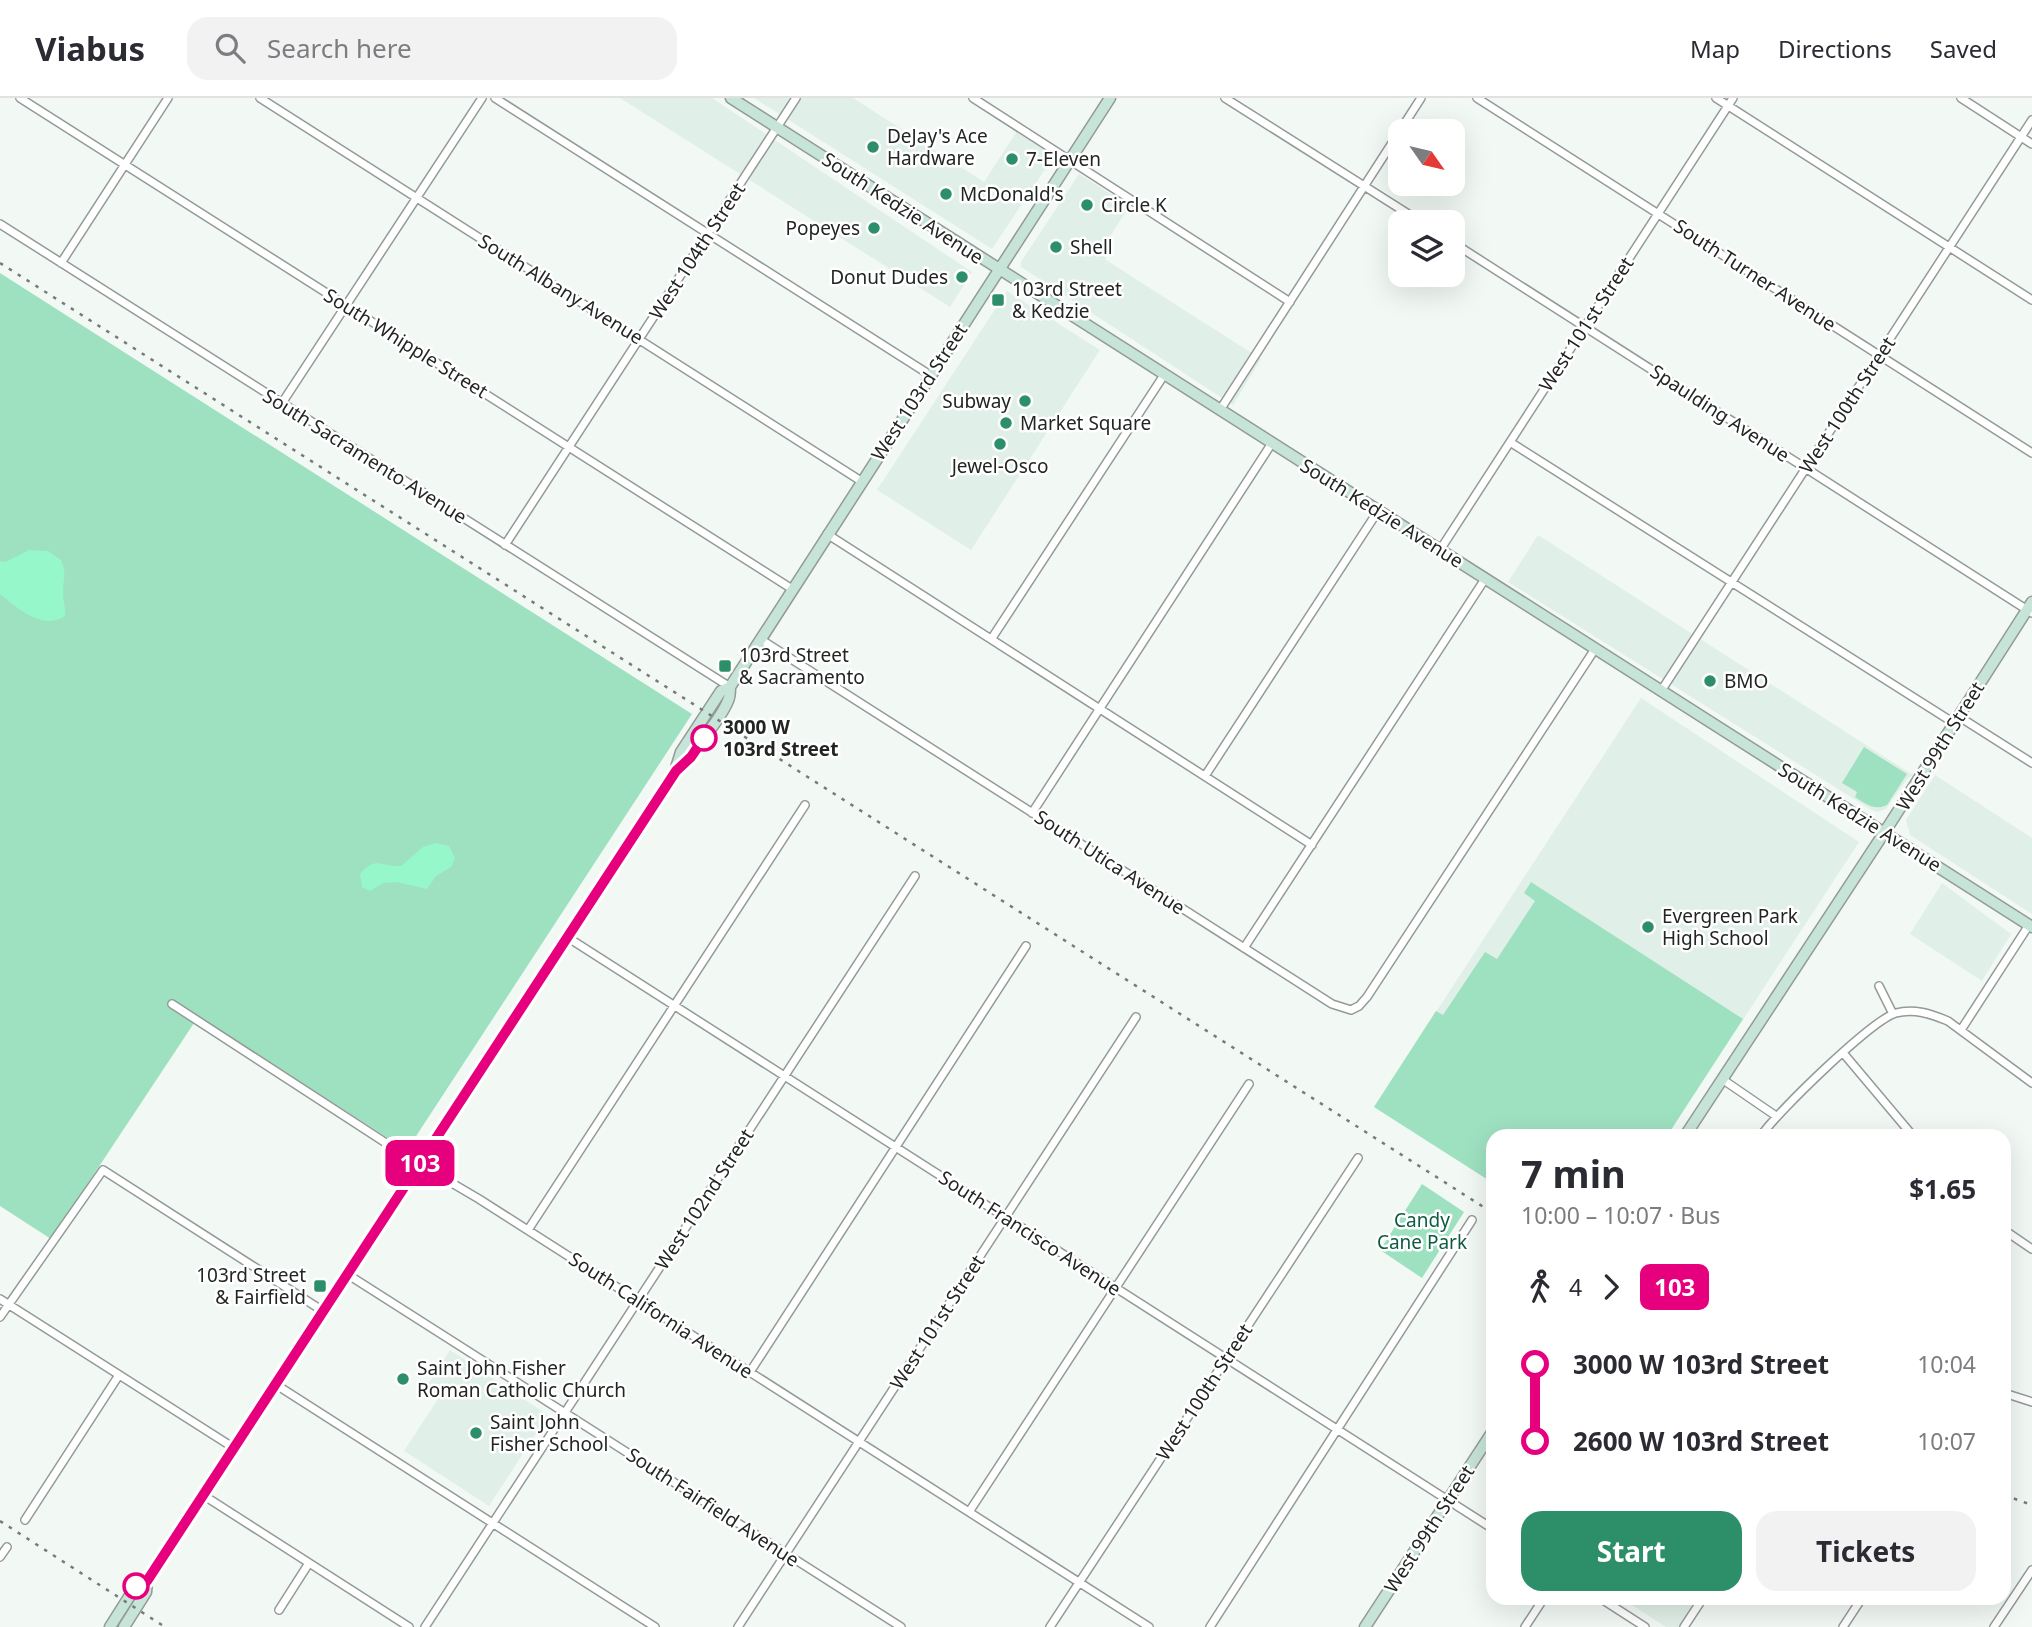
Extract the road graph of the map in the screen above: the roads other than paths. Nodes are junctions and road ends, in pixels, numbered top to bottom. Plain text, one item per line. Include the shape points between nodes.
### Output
1 (20, 98) edge
2 (168, 98) edge
3 (260, 98) edge
4 (482, 98) edge
5 (495, 98) edge
6 (732, 98) edge
7 (796, 98) edge
8 (973, 98) edge
9 (1110, 98) edge
10 (1225, 98) edge
11 (1421, 98) edge
12 (1477, 98) edge
13 (1716, 98) edge
14 (1733, 98) edge
15 (1961, 98) edge
16 (1728, 106) junction
17 (2032, 120) edge
18 (777, 127) junction
19 (2021, 137) junction
20 (2032, 144) edge
21 (1070, 160) junction
22 (125, 164) junction
23 (1364, 187) junction
24 (416, 198) junction
25 (1401, 210) edge
26 (1658, 213) junction
27 (0, 224) edge
28 (708, 234) junction
29 (1949, 247) junction
30 (1465, 251) edge
31 (61, 263) junction
32 (999, 269) junction
33 (2032, 300) edge
34 (1290, 302) junction
35 (346, 305) junction
36 (1585, 326) junction
37 (640, 338) junction
38 (1879, 355) junction
39 (1164, 374) junction
40 (930, 375) junction
41 (282, 403) junction
42 (1220, 410) junction
43 (1510, 442) junction
44 (1272, 443) junction
45 (569, 447) junction
46 (2032, 453) edge
47 (1806, 468) junction
48 (862, 481) junction
49 (1378, 511) junction
50 (827, 534) junction
51 (505, 545) junction
52 (1440, 550) junction
53 (1485, 579) junction
54 (1732, 582) junction
55 (792, 589) junction
56 (2030, 608) edge
57 (992, 638) junction
58 (760, 639) junction
59 (1595, 649) junction
60 (730, 687) junction
61 (1661, 691) junction
62 (1100, 708) junction
63 (1956, 720) junction
64 (2032, 763) edge
65 (1205, 776) junction
66 (806, 805) dead end
67 (1032, 813) junction
68 (1884, 833) junction
69 (1312, 845) junction
70 (915, 876) dead end
71 (2030, 926) edge
72 (567, 937) junction
73 (1026, 946) dead end
74 (1244, 948) junction
75 (1879, 986) dead end
76 (172, 1004) dead end
77 (674, 1006) junction
78 (1893, 1014) junction
79 (1136, 1017) dead end
80 (1961, 1030) junction
81 (1844, 1054) junction
82 (784, 1076) junction
83 (1722, 1079) junction
84 (2032, 1083) edge
85 (1249, 1084) dead end
86 (1776, 1115) junction
87 (1690, 1129) edge
88 (1766, 1129) edge
89 (1907, 1129) edge
90 (895, 1147) junction
91 (1357, 1158) dead end
92 (420, 1163) junction
93 (1005, 1217) junction
94 (1472, 1220) dead end
95 (528, 1230) junction
96 (2011, 1234) edge
97 (2032, 1248) edge
98 (347, 1274) junction
99 (1116, 1289) junction
100 (0, 1299) edge
101 (638, 1300) junction
102 (8, 1304) junction
103 (323, 1311) junction
104 (0, 1317) edge
105 (1226, 1359) junction
106 (750, 1372) junction
107 (119, 1375) junction
108 (275, 1384) junction
109 (2011, 1395) edge
110 (2032, 1402) edge
111 (565, 1412) junction
112 (1337, 1430) junction
113 (859, 1441) junction
114 (1486, 1442) edge
115 (234, 1448) junction
116 (203, 1495) junction
117 (1447, 1500) junction
118 (969, 1512) junction
119 (25, 1520) dead end
120 (493, 1523) junction
121 (1486, 1525) edge
122 (6, 1547) dead end
123 (786, 1553) junction
124 (0, 1558) edge
125 (309, 1563) junction
126 (2032, 1570) edge
127 (147, 1581) junction
128 (1079, 1583) junction
129 (2011, 1602) edge
130 (1539, 1605) edge
131 (1611, 1605) edge
132 (1698, 1605) edge
133 (1857, 1605) edge
134 (2009, 1605) edge
135 (279, 1609) dead end
136 (110, 1627) edge
137 (124, 1627) edge
138 (409, 1627) edge
139 (425, 1627) edge
140 (655, 1627) edge
141 (738, 1627) edge
142 (901, 1627) edge
143 (1050, 1627) edge
144 (1149, 1627) edge
145 (1210, 1627) edge
146 (1364, 1627) edge
147 (1525, 1627) edge
148 (1646, 1627) edge
149 (1684, 1627) edge
150 (1843, 1627) edge
151 (1994, 1627) edge

1 - 22 street, South Whipple Street
2 - 22 street
3 - 24 street, South Albany Avenue
4 - 24 street
5 - 28 street
6 - 18 main road, South Kedzie Avenue
7 - 18 street, West 104th Street
8 - 21 street
9 - 21 main road, West 103rd Street
10 - 23 street
11 - 23 street
12 - 26 street, South Turner Avenue
13 - 16 street
14 - 16 street, West 101st Street
15 - 19 street
16 - 26 street, West 101st Street
16 - 29 street
17 - 19 street, West 100th Street
18 - 28 street, West 104th Street
18 - 32 main road, South Kedzie Avenue
19 - 20 street
19 - 29 street, West 100th Street
21 - 32 main road, West 103rd Street
21 - 34 street
22 - 31 street
22 - 35 street, South Whipple Street
23 - 25 street
23 - 34 street
24 - 35 street
24 - 37 street, South Albany Avenue
26 - 36 street, West 101st Street
26 - 38 street, South Turner Avenue
27 - 31 street, South Sacramento Avenue
28 - 37 street, West 104th Street
28 - 40 street
29 - 33 street
29 - 38 street, West 100th Street
30 - 36 street, Spaulding Avenue
31 - 41 street, South Sacramento Avenue
32 - 39 main road, South Kedzie Avenue
32 - 40 main road, West 103rd Street
34 - 42 street
35 - 41 street
35 - 45 street, South Whipple Street
36 - 43 street, West 101st Street
36 - 47 street, Spaulding Avenue
37 - 45 street, West 104th Street
37 - 48 street, South Albany Avenue
38 - 46 street, South Turner Avenue
38 - 47 street, West 100th Street
39 - 42 main road, South Kedzie Avenue
39 - 57 street
40 - 48 main road, West 103rd Street
41 - 51 street, South Sacramento Avenue
42 - 44 main road, South Kedzie Avenue
43 - 52 street, West 101st Street
43 - 54 street
44 - 49 main road, South Kedzie Avenue
44 - 62 street
45 - 51 street, West 104th Street
45 - 55 street, South Whipple Street
47 - 54 street, West 100th Street
47 - 56 street, Spaulding Avenue
48 - 50 main road, West 103rd Street
49 - 52 main road, South Kedzie Avenue
49 - 65 street
50 - 55 main road, West 103rd Street
50 - 57 street
51 - 60 street, South Sacramento Avenue
52 - 53 main road, South Kedzie Avenue
53 - 59 main road, South Kedzie Avenue
53 - 69 street
54 - 61 street, West 100th Street
54 - 63 street
55 - 58 main road, West 103rd Street
56 - 63 main road, West 99th Street
57 - 62 street
58 - 60 main road, West 103rd Street
58 - 67 street, South Utica Avenue
59 - 61 main road, South Kedzie Avenue
59 - 74 street, South Utica Avenue via 1359,1006 1351,1010 1332,1004
60 - 72 main road, West 103rd Street via 730,698 720,714 676,771
61 - 68 main road, South Kedzie Avenue
62 - 65 street
62 - 67 street
63 - 64 street
63 - 68 main road, West 99th Street
65 - 69 street
66 - 77 street
67 - 74 street, South Utica Avenue
68 - 71 main road, South Kedzie Avenue
68 - 83 main road, West 99th Street
69 - 74 street
70 - 82 street, West 102nd Street
71 - 80 street
72 - 77 street, South Francisco Avenue
72 - 92 main road, West 103rd Street
73 - 90 street
75 - 78 street
76 - 92 street, South California Avenue
77 - 82 street, South Francisco Avenue
77 - 95 street
78 - 80 street via 1934,1015
78 - 81 street
79 - 93 street, West 101st Street
80 - 84 street
81 - 86 street
81 - 89 street
82 - 90 street, South Francisco Avenue
82 - 101 street, West 102nd Street
83 - 86 street
83 - 87 main road, West 99th Street
85 - 99 street
86 - 88 street
90 - 93 street, South Francisco Avenue
90 - 106 street
91 - 105 street, West 100th Street
92 - 95 street, South California Avenue
92 - 98 main road, West 103rd Street
93 - 99 street, South Francisco Avenue
93 - 113 street, West 101st Street
94 - 112 street
95 - 101 street, South California Avenue
96 - 97 street
98 - 103 main road, West 103rd Street
98 - 111 street, South Fairfield Avenue
99 - 105 street, South Francisco Avenue
99 - 118 street
100 - 102 street
101 - 106 street, South California Avenue
101 - 111 street, West 102nd Street
102 - 103 street via 103,1170
102 - 104 street
102 - 107 street
103 - 108 main road, West 103rd Street
105 - 112 street, South Francisco Avenue
105 - 128 street, West 100th Street
106 - 113 street, South California Avenue
107 - 115 street
107 - 119 street
108 - 115 main road, West 103rd Street
108 - 120 street
109 - 110 street
111 - 120 street, West 102nd Street
111 - 123 street, South Fairfield Avenue
112 - 117 street, South Francisco Avenue
112 - 145 street
113 - 118 street, South California Avenue
113 - 123 street, West 101st Street
114 - 117 main road, West 99th Street
115 - 116 main road, West 103rd Street
116 - 125 street
116 - 127 main road, West 103rd Street
117 - 121 street, South Francisco Avenue
117 - 146 main road, West 99th Street
118 - 128 street, South California Avenue
120 - 139 street, West 102nd Street
120 - 140 street
122 - 124 street
123 - 141 street, West 101st Street
123 - 142 street, South Fairfield Avenue
125 - 135 street
125 - 138 street
126 - 129 street
127 - 136 main road, West 103rd Street via 136,1586
127 - 137 main road, West 103rd Street via 146,1592
128 - 143 street, West 100th Street
128 - 144 street, South California Avenue
130 - 147 street
131 - 148 street
132 - 149 street
133 - 150 street
134 - 151 street

